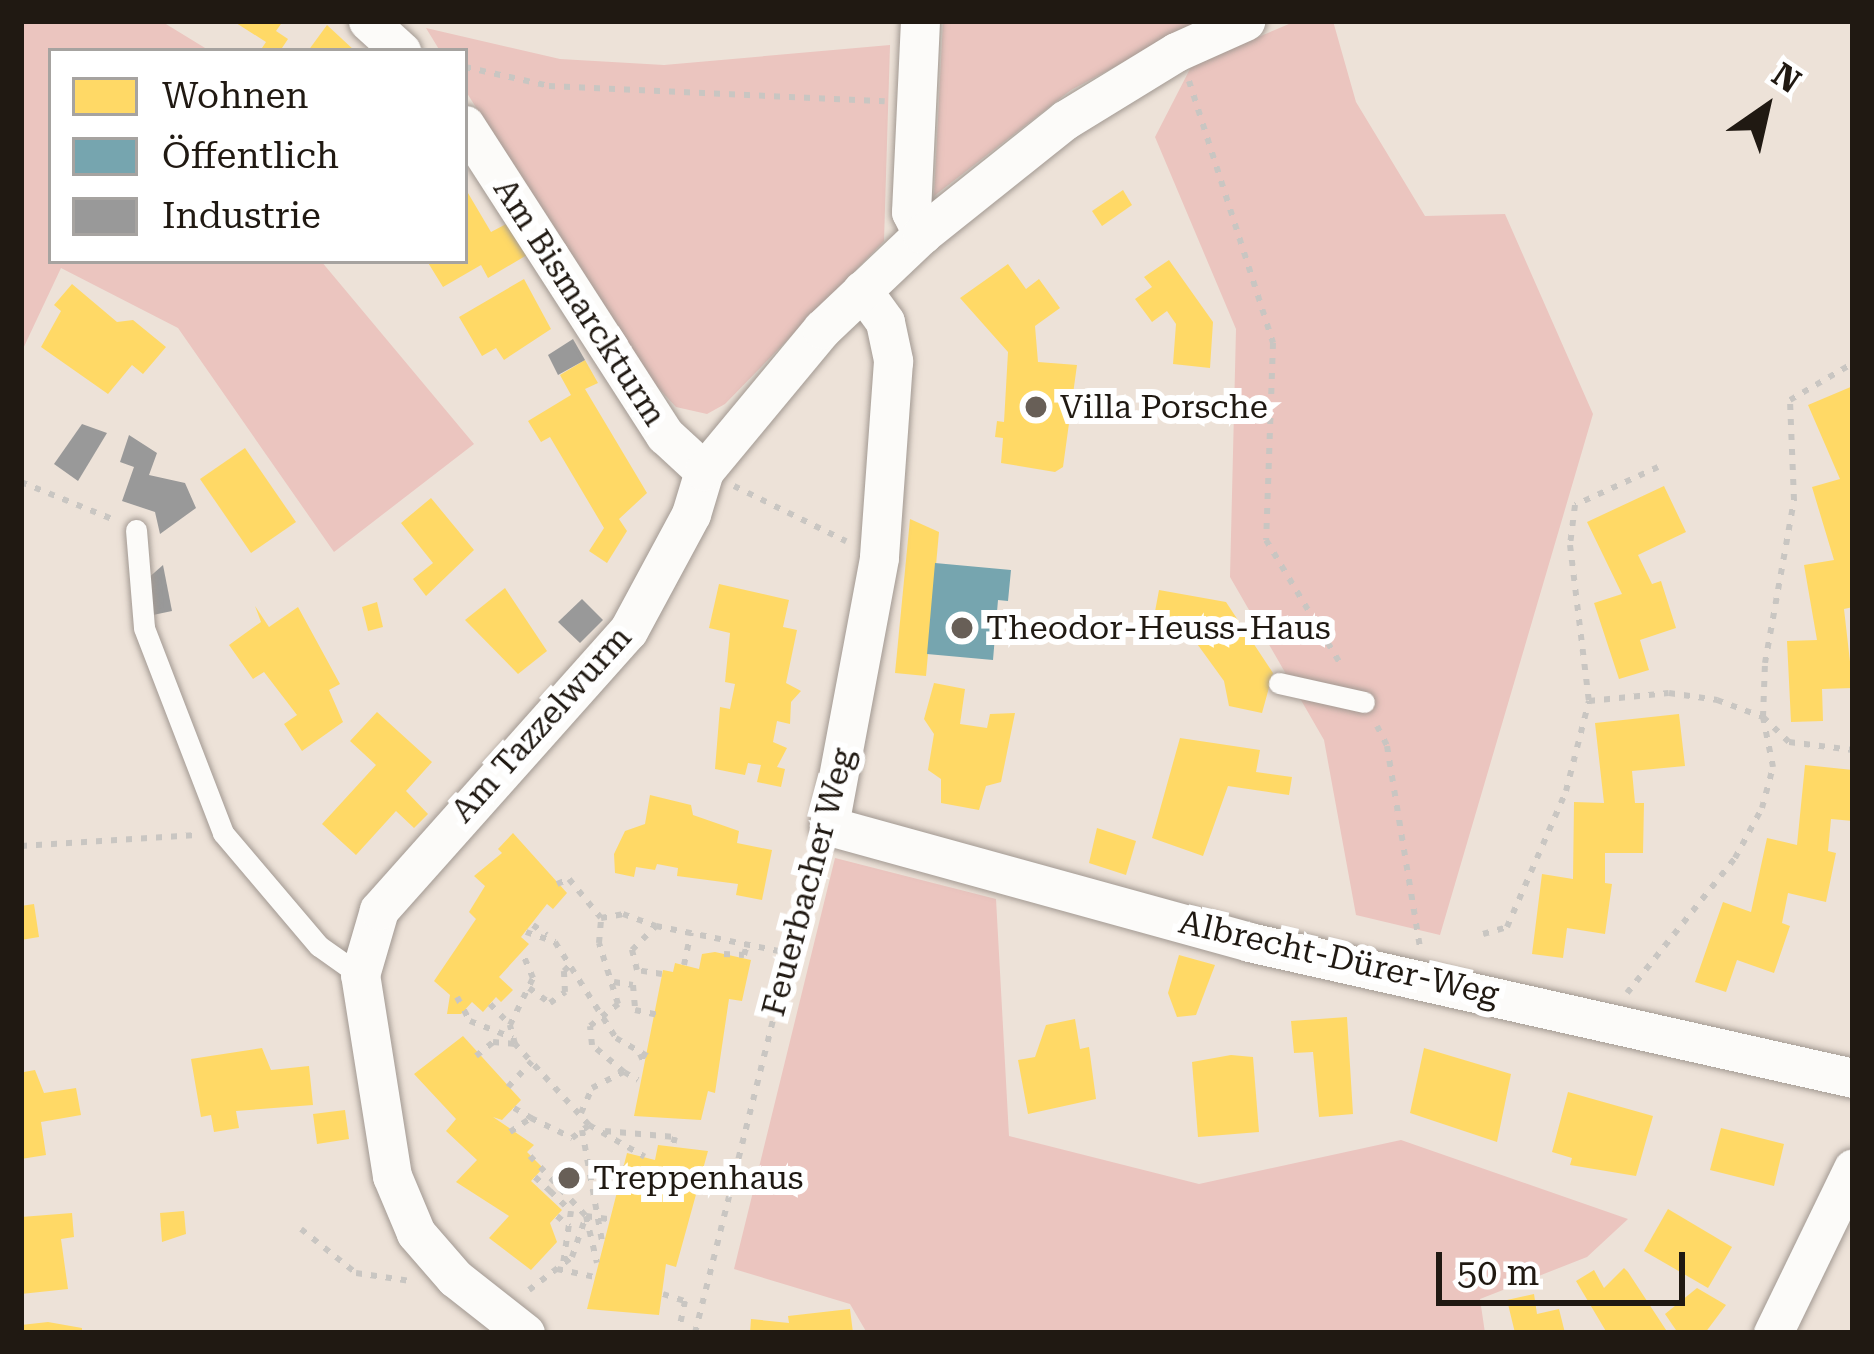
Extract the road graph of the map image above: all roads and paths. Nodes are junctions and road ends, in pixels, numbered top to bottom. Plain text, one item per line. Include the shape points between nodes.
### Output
1 (368, 21) edge
2 (920, 21) edge
3 (1245, 21) edge
4 (398, 48) edge
5 (1176, 52) junction
6 (468, 68) edge
7 (874, 100) dead end
8 (468, 129) edge
9 (922, 234) junction
10 (862, 290) junction
11 (1853, 363) edge
12 (1658, 467) dead end
13 (704, 471) junction
14 (21, 482) edge
15 (136, 530) joint
16 (879, 557) junction
17 (1279, 683) dead end
18 (1588, 701) junction
19 (1364, 702) junction
20 (1763, 717) junction
21 (1853, 749) edge
22 (829, 826) junction
23 (223, 833) junction
24 (21, 846) edge
25 (557, 884) dead end
26 (601, 918) junction
27 (532, 925) dead end
28 (656, 926) junction
29 (526, 932) dead end
30 (691, 933) junction
31 (1483, 934) dead end
32 (547, 935) junction
33 (747, 945) junction
34 (522, 952) dead end
35 (790, 953) junction
36 (724, 954) dead end
37 (572, 962) junction
38 (684, 965) dead end
39 (662, 974) dead end
40 (360, 976) junction
41 (1426, 981) junction
42 (614, 982) junction
43 (529, 988) junction
44 (457, 997) dead end
45 (490, 1004) dead end
46 (604, 1010) junction
47 (658, 1015) dead end
48 (1606, 1017) junction
49 (510, 1025) junction
50 (514, 1041) junction
51 (476, 1057) dead end
52 (532, 1061) junction
53 (646, 1067) dead end
54 (624, 1072) junction
55 (1853, 1078) edge
56 (638, 1080) dead end
57 (508, 1087) dead end
58 (514, 1108) dead end
59 (580, 1113) junction
60 (531, 1118) junction
61 (585, 1128) junction
62 (605, 1131) junction
63 (510, 1132) dead end
64 (672, 1148) dead end
65 (530, 1156) dead end
66 (645, 1157) dead end
67 (624, 1168) dead end
68 (1853, 1168) edge
69 (592, 1174) junction
70 (535, 1177) dead end
71 (579, 1177) dead end
72 (552, 1186) junction
73 (557, 1216) dead end
74 (586, 1216) junction
75 (596, 1217) junction
76 (613, 1220) dead end
77 (569, 1226) junction
78 (301, 1229) dead end
79 (602, 1241) dead end
80 (597, 1263) dead end
81 (560, 1266) junction
82 (371, 1276) dead end
83 (594, 1277) dead end
84 (663, 1294) dead end
85 (521, 1315) edge
86 (678, 1333) edge
87 (695, 1333) edge
88 (1773, 1333) edge

1 - 4 street
2 - 9 street via 910,212
3 - 5 street, Am Tazzelwurm
5 - 9 street, Am Tazzelwurm via 1065,120
5 - 19 path via 1273,343 1266,540
6 - 7 path via 548,86
8 - 13 street, Am Bismarckturm via 665,434
9 - 10 street, Am Tazzelwurm
10 - 13 street, Am Tazzelwurm via 768,388
10 - 16 street, Feuerbacher Weg via 885,322 893,361
11 - 20 path via 1790,400 1794,500
12 - 18 path via 1575,505 1570,545
13 - 16 path
13 - 40 street, Am Tazzelwurm via 691,514 628,631 379,910
14 - 15 path
15 - 23 lane via 144,628
16 - 22 street, Feuerbacher Weg
17 - 19 lane
18 - 20 path via 1669,693
18 - 31 path via 1566,791 1507,927
19 - 41 path via 1387,746
20 - 21 path via 1789,742
20 - 48 path via 1773,767 1753,825 1735,859
22 - 35 path, Feuerbacher Weg
22 - 41 street, Albrecht-Dürer-Weg via 1249,942
23 - 24 path
23 - 40 lane via 319,946
25 - 26 path via 569,880
26 - 28 path via 623,914
26 - 42 path via 599,943
27 - 32 path
28 - 30 path
28 - 39 path via 632,950 637,970
29 - 32 path
30 - 33 path
30 - 38 path
32 - 37 path
33 - 35 path
33 - 36 path via 744,955
34 - 43 path via 532,961
35 - 87 path, Feuerbacher Weg
37 - 43 path via 565,992 550,1003
37 - 46 path
40 - 85 street, Am Tazzelwurm via 392,1176 416,1233 455,1278
41 - 48 street, Albrecht-Dürer-Weg
42 - 46 path via 618,1004
42 - 47 path via 620,977 633,986 635,1010
43 - 49 path
44 - 50 path via 470,1021
45 - 49 path
46 - 53 path via 616,1038 645,1056
46 - 54 path via 590,1026 592,1045
48 - 55 street, Albrecht-Dürer-Weg
49 - 50 path
50 - 51 path via 494,1042
50 - 52 path
52 - 57 path
52 - 59 path
54 - 56 path
54 - 59 path via 592,1088
58 - 60 path
59 - 61 path
60 - 61 path via 572,1138
60 - 63 path
61 - 62 path
61 - 69 path
62 - 64 path via 676,1137
62 - 66 path
65 - 72 path
67 - 69 path
68 - 88 street
69 - 71 path
69 - 75 path
70 - 72 path
72 - 74 path via 568,1190
72 - 77 path via 572,1210
73 - 77 path
74 - 75 path
74 - 80 path
74 - 81 path via 577,1250
75 - 76 path
75 - 79 path
77 - 81 path
78 - 82 path
81 - 83 path
81 - 85 path
84 - 86 path via 685,1301

